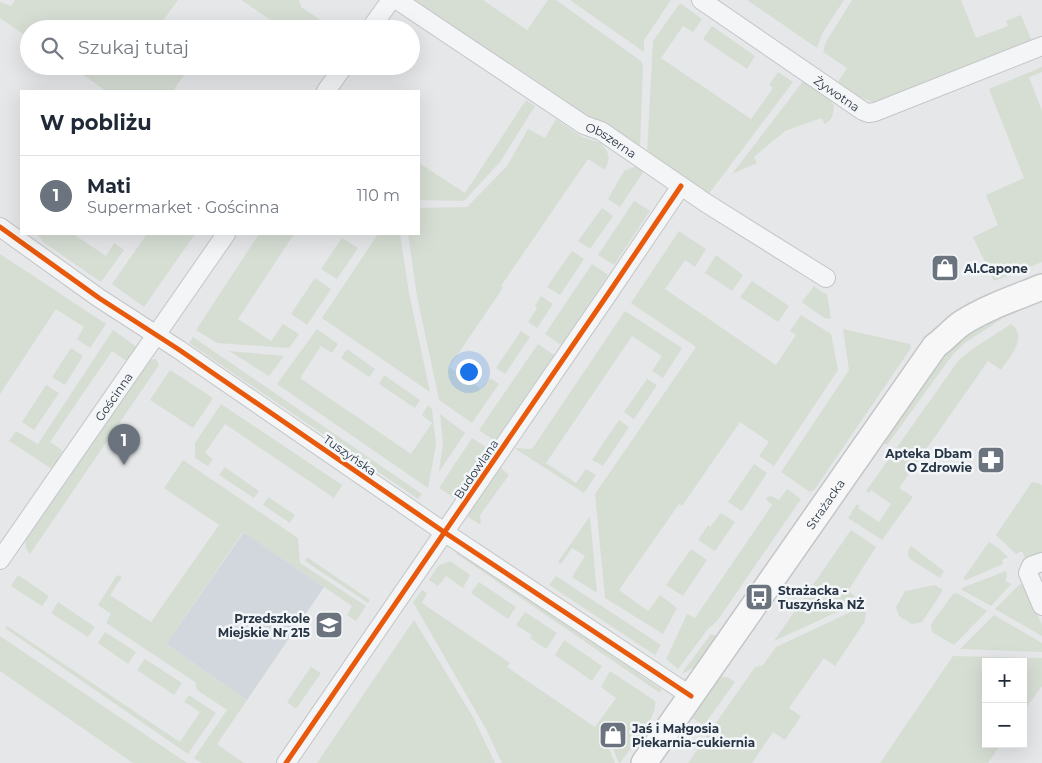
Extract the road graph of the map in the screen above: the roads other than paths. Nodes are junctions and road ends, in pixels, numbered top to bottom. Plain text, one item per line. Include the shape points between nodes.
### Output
1 (390, 0) edge
2 (397, 0) edge
3 (701, 0) edge
4 (376, 20) edge
5 (1042, 46) edge
6 (338, 75) edge
7 (327, 90) edge
8 (681, 186) junction
9 (0, 227) edge
10 (225, 235) edge
11 (826, 278) dead end
12 (1042, 287) edge
13 (156, 334) junction
14 (444, 532) junction
15 (0, 560) edge
16 (1042, 562) edge
17 (1042, 606) edge
18 (691, 696) junction
19 (286, 763) edge
20 (644, 763) edge

1 - 4 street
2 - 8 street, Obszerna
3 - 5 street, Żywotna via 868,113
6 - 7 street
8 - 11 street, Obszerna
8 - 14 street, Budowlana
9 - 13 street, Tuszyńska
10 - 13 street, Gościnna
12 - 18 street, Strażacka via 971,318 935,346
13 - 14 street, Tuszyńska
13 - 15 street, Gościnna
14 - 18 street, Tuszyńska
14 - 19 street, Budowlana
16 - 17 street via 1031,566 1028,573
18 - 20 street, Strażacka

